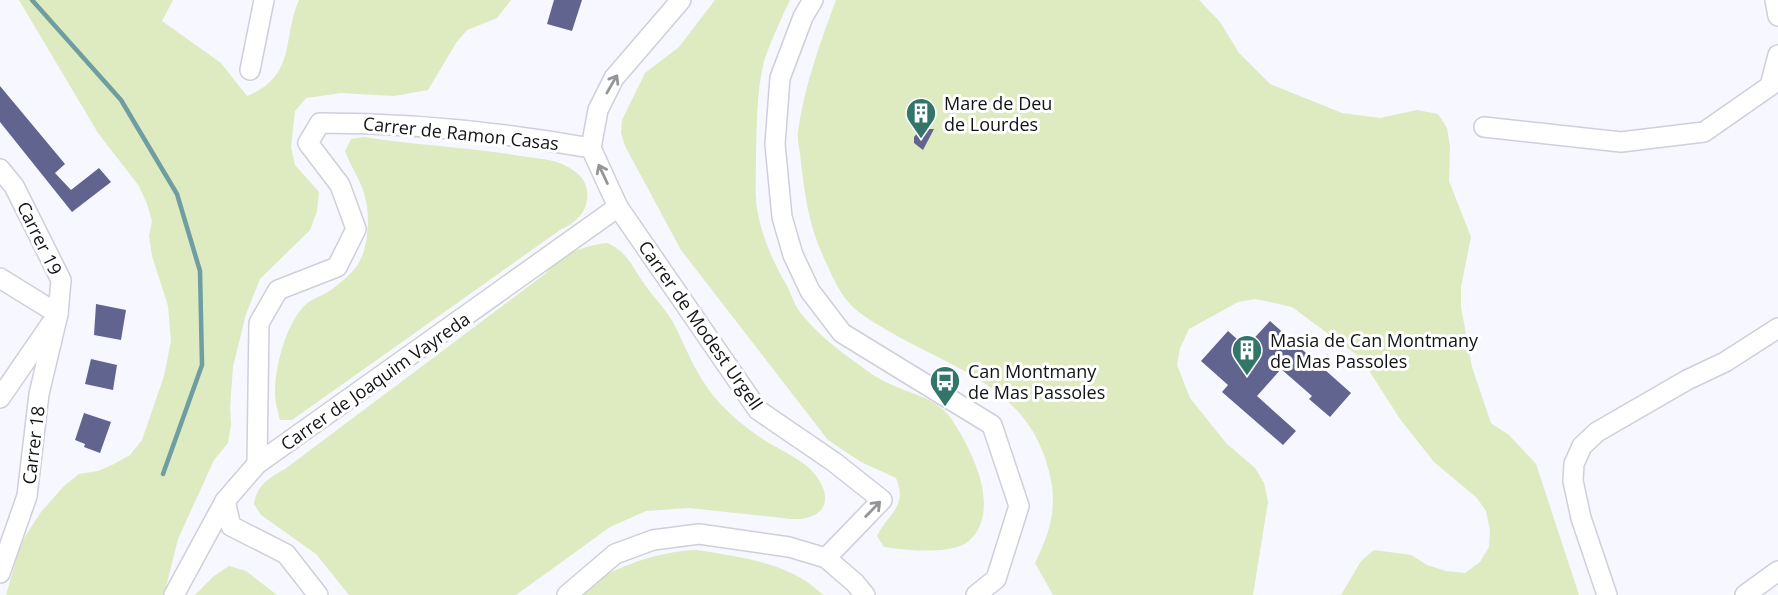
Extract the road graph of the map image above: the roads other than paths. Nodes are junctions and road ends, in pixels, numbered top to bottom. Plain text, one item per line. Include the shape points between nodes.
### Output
1 (264, 0) edge
2 (813, 0) edge
3 (1775, 0) edge
4 (677, 1) edge
5 (1778, 16) edge
6 (1778, 55) edge
7 (250, 70) dead end
8 (1484, 127) dead end
9 (591, 148) junction
10 (0, 169) edge
11 (618, 206) junction
12 (0, 278) edge
13 (58, 314) junction
14 (1778, 328) edge
15 (0, 398) edge
16 (257, 464) junction
17 (225, 501) junction
18 (826, 558) junction
19 (1778, 571) edge
20 (0, 573) edge
21 (174, 595) edge
22 (318, 595) edge
23 (567, 595) edge
24 (865, 595) edge
25 (975, 595) edge
26 (1607, 595) edge
27 (1745, 595) edge

1 - 7 street
2 - 25 street via 780,78 775,144 782,217 810,292 842,333 992,425 1019,506 996,579
3 - 5 street
9 -> 4 street via 598,110 614,78
6 - 8 street via 1770,86 1704,132 1621,142
11 -> 9 street, Carrer de Modest Urgell
9 - 16 street, Carrer de Ramon Casas via 393,123 320,123 308,144 341,185 356,229 337,267 278,290 259,323
10 - 13 street, Carrer 19 via 14,186 61,280
11 - 16 street, Carrer de Joaquim Vayreda
18 -> 11 street, Carrer de Modest Urgell via 882,500 758,410
12 - 13 street
13 - 15 street
13 - 20 street, Carrer 18 via 39,394 27,496
14 - 26 street via 1597,432 1582,446 1573,481
16 - 17 street, Carrer de Joaquim Vayreda
17 - 21 street, Carrer de Joaquim Vayreda
17 - 22 street via 231,526 286,554
18 - 23 street via 789,547 699,534 653,541 615,554
18 - 24 street
19 - 27 street

